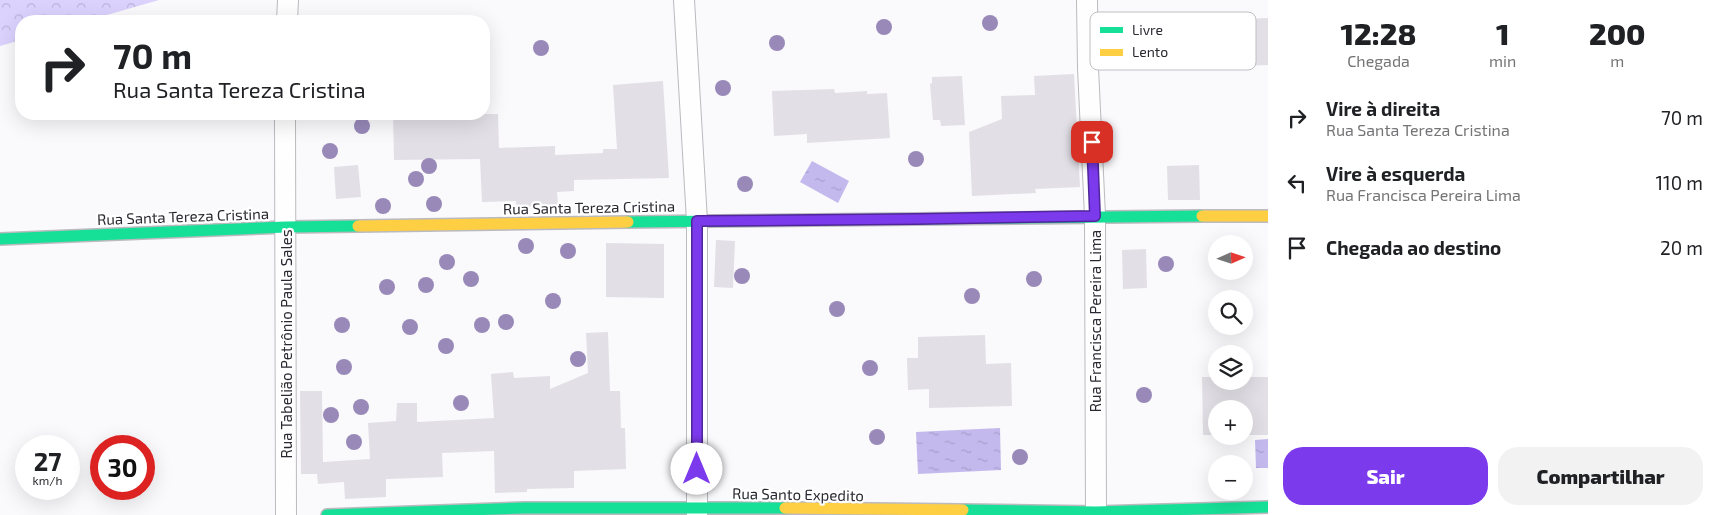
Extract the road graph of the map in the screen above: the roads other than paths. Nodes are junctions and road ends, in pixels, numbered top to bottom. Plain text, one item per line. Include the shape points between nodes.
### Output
1 (288, 0) edge
2 (684, 0) edge
3 (1087, 0) edge
4 (287, 15) edge
5 (285, 120) edge
6 (1095, 216) junction
7 (1268, 216) edge
8 (697, 221) junction
9 (286, 227) junction
10 (0, 239) edge
11 (1268, 507) edge
12 (697, 511) edge
13 (1096, 514) edge
14 (286, 515) edge
15 (327, 515) edge

1 - 4 street
2 - 8 street
3 - 6 street, Rua Francisca Pereira Lima
5 - 9 street, Rua Tabelião Petrônio Paula Sales
6 - 7 street, Rua Santa Tereza Cristina
6 - 8 street, Rua Santa Tereza Cristina
6 - 13 street, Rua Francisca Pereira Lima
8 - 9 street, Rua Santa Tereza Cristina
8 - 12 street
9 - 10 street, Rua Santa Tereza Cristina
9 - 14 street, Rua Tabelião Petrônio Paula Sales
11 - 13 street, Rua Santo Expedito
12 - 13 street, Rua Santo Expedito
12 - 15 street, Rua Santo Expedito via 524,508

